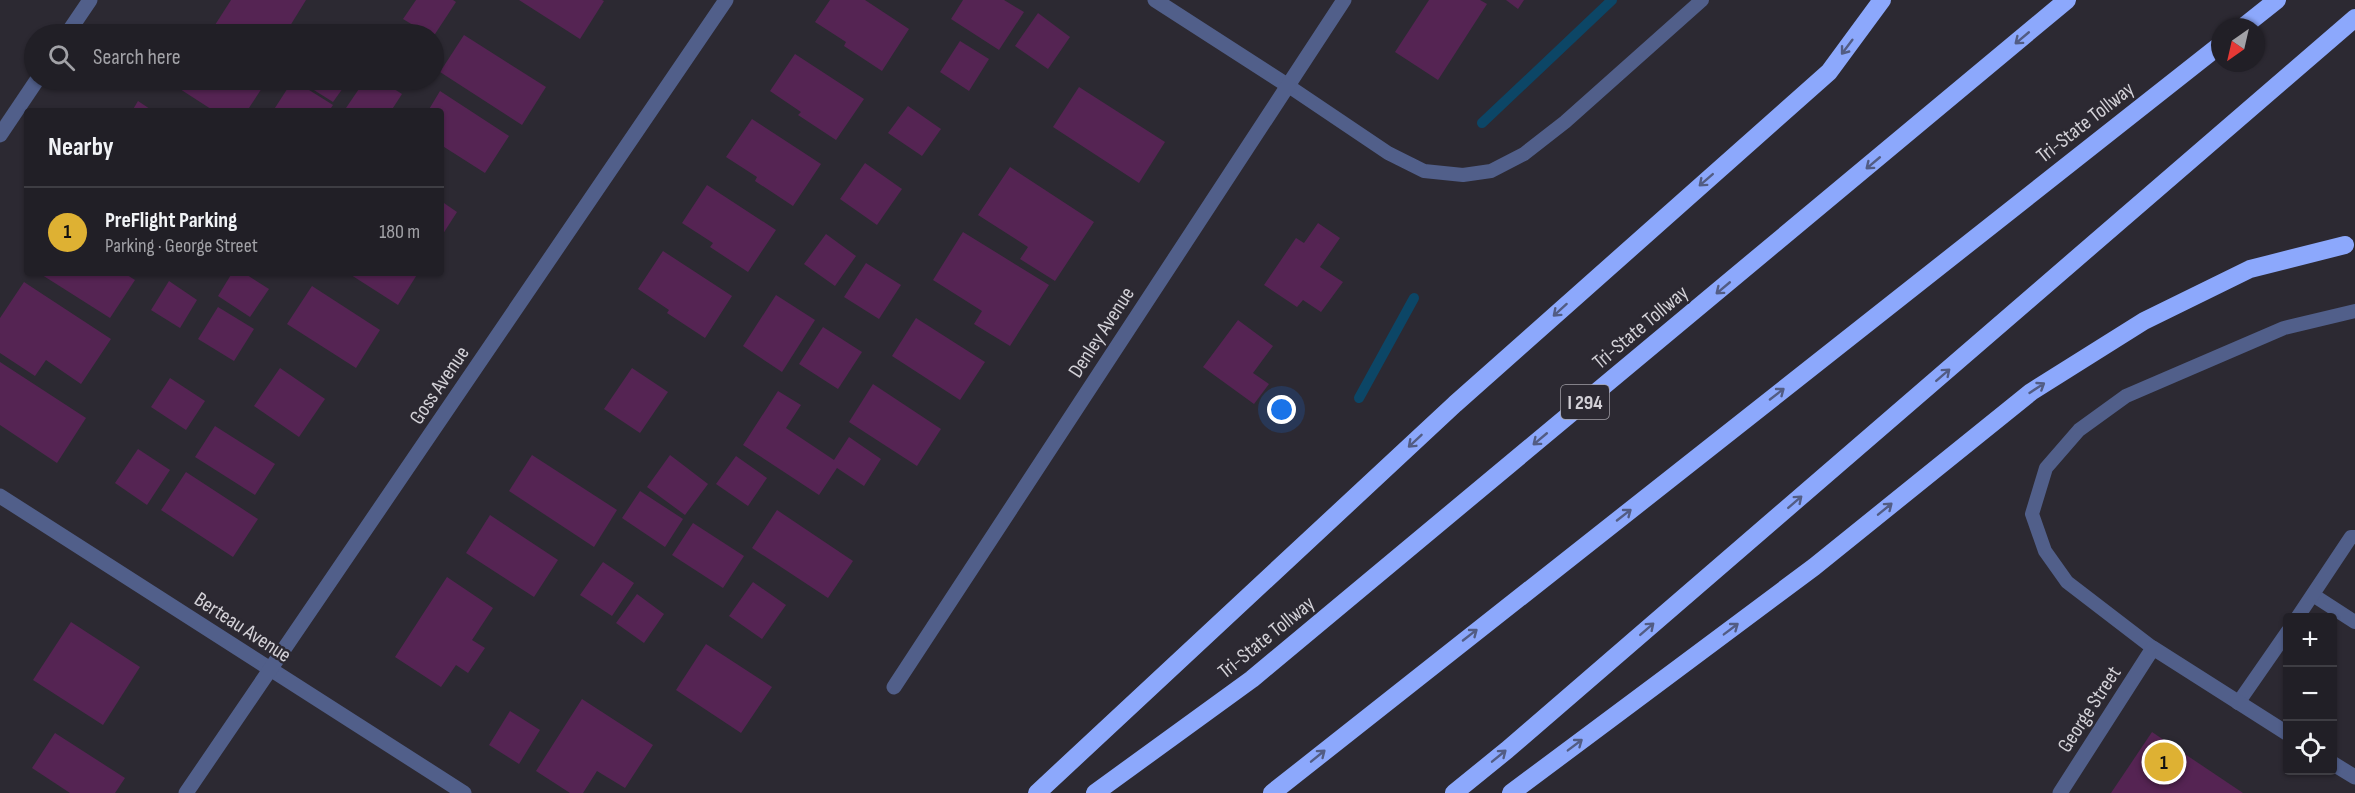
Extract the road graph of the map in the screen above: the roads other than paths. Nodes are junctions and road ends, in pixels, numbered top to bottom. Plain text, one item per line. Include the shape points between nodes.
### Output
1 (90, 0) edge
2 (726, 0) edge
3 (1155, 0) edge
4 (1344, 0) edge
5 (1702, 0) edge
6 (1882, 0) edge
7 (2067, 0) edge
8 (2277, 0) edge
9 (2254, 18) edge
10 (2355, 18) edge
11 (74, 24) edge
12 (2211, 52) edge
13 (1287, 85) junction
14 (30, 90) edge
15 (0, 135) edge
16 (2352, 242) edge
17 (2355, 311) edge
18 (0, 496) edge
19 (2355, 537) edge
20 (2313, 595) junction
21 (2300, 613) edge
22 (2355, 622) edge
23 (2283, 639) edge
24 (2153, 648) junction
25 (271, 669) junction
26 (894, 687) dead end
27 (2238, 703) junction
28 (2283, 731) edge
29 (2337, 766) edge
30 (2355, 777) edge
31 (186, 793) edge
32 (464, 793) edge
33 (1037, 793) edge
34 (1095, 793) edge
35 (1272, 793) edge
36 (1454, 793) edge
37 (1511, 793) edge
38 (2060, 793) edge

1 - 11 street
2 - 25 street, Goss Avenue
3 - 13 street
4 - 13 street, Denley Avenue
5 - 13 lane via 1565,122 1524,154 1491,171 1462,175 1424,171 1389,153
6 -> 33 highway via 1829,72 1455,404
7 -> 34 highway, Tri-State Tollway / I 294 via 1252,679
8 - 9 highway
36 -> 10 highway
35 -> 12 highway, Tri-State Tollway
13 - 26 street, Denley Avenue
14 - 15 street
37 -> 16 highway via 1814,567 2031,392 2144,321 2250,269
17 - 24 lane via 2284,328 2126,396 2079,430 2046,468 2032,514 2045,551 2067,582
18 - 25 street, Berteau Avenue
19 - 20 lane via 2351,537
20 - 21 lane
20 - 22 lane
23 - 27 lane
24 - 27 street
24 - 38 street, George Street
25 - 31 street, Goss Avenue
25 - 32 street, Berteau Avenue
27 - 28 street
29 - 30 street

